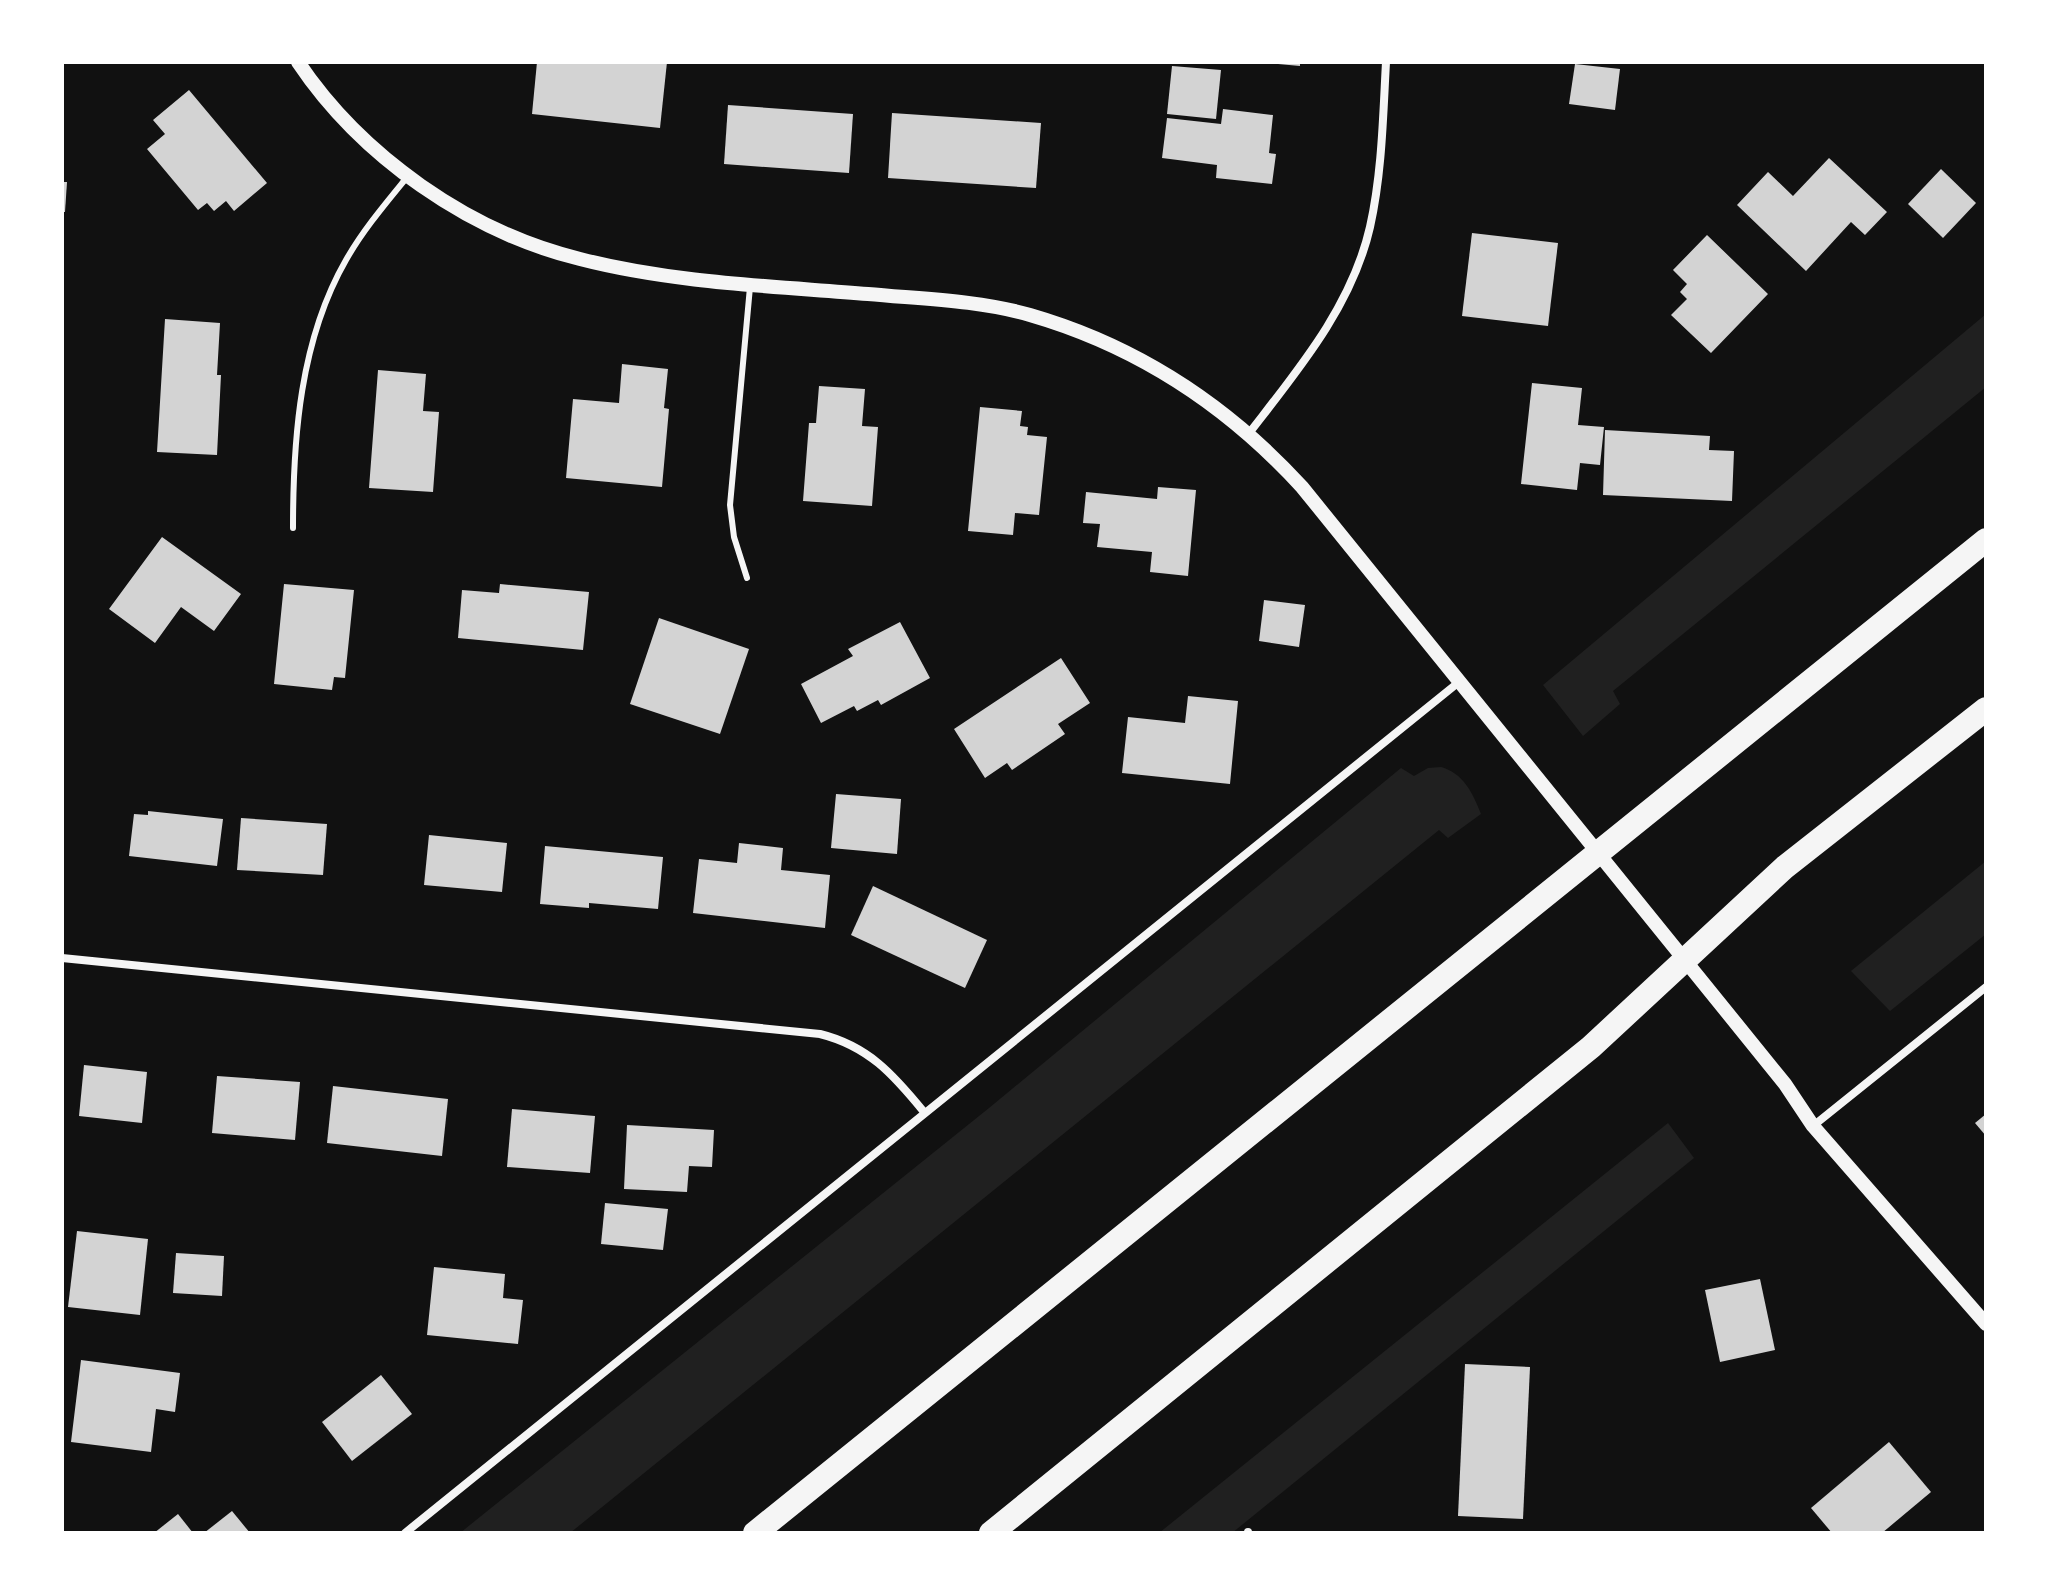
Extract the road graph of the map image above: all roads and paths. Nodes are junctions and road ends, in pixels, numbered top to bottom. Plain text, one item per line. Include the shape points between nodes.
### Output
1 (298, 62) edge
2 (1386, 62) edge
3 (408, 176) junction
4 (750, 283) junction
5 (1250, 432) junction
6 (293, 528) dead end
7 (1986, 540) edge
8 (747, 578) dead end
9 (1459, 682) junction
10 (1986, 709) edge
11 (62, 958) edge
12 (1986, 987) edge
13 (924, 1112) junction
14 (1813, 1126) junction
15 (1986, 1324) edge
16 (405, 1533) edge
17 (755, 1533) edge
18 (991, 1533) edge

1 - 3 street via 336,111
2 - 5 street via 1378,181 1369,230 1351,281 1328,327
3 - 4 street via 483,221 576,259
3 - 6 lane via 345,260 323,311 298,416
4 - 5 street via 1026,314 1153,365
4 - 8 lane via 730,505
5 - 9 street via 1302,487
7 - 17 highway
9 - 13 street
9 - 14 street via 1785,1084
10 - 18 highway via 1785,867 1591,1047
11 - 13 street via 820,1034 852,1043 878,1059
12 - 14 street
13 - 16 street
14 - 15 street

